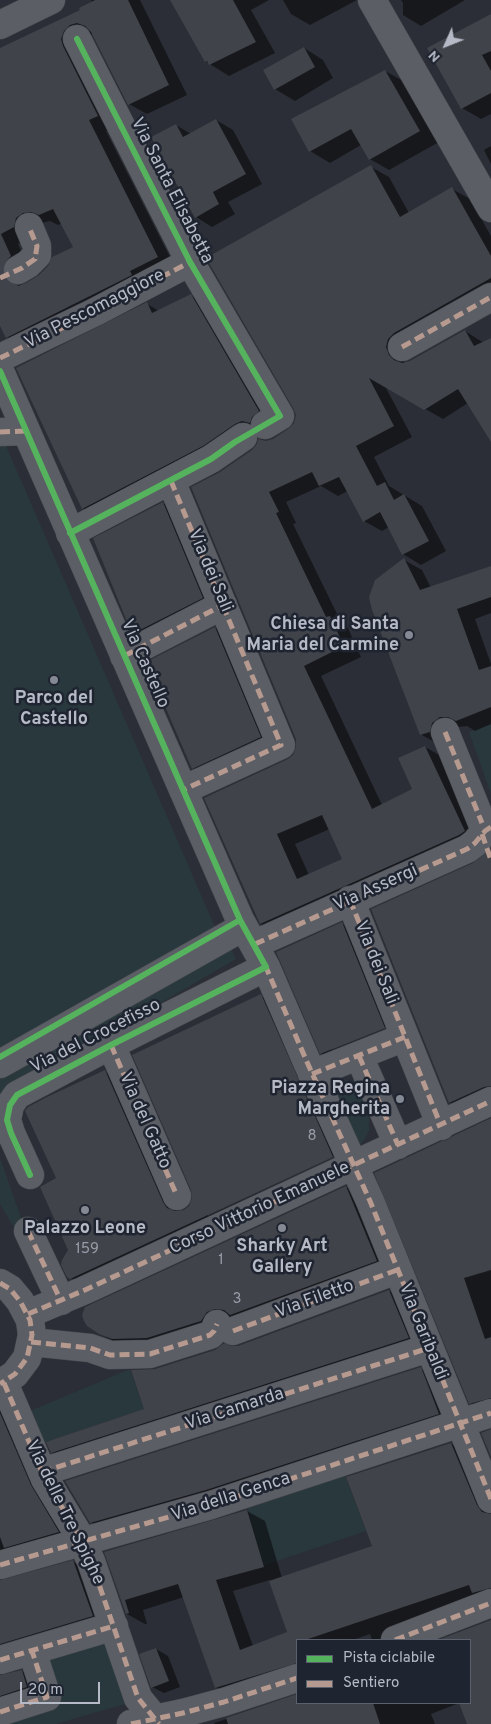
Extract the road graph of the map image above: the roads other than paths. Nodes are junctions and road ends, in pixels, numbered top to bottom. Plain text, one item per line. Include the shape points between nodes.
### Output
1 (51, 0) edge
2 (372, 0) edge
3 (0, 26) edge
4 (78, 39) dead end
5 (491, 208) edge
6 (29, 227) dead end
7 (190, 262) junction
8 (18, 270) tunnel mouth
9 (491, 297) edge
10 (402, 347) dead end
11 (0, 358) edge
12 (0, 372) edge
13 (13, 431) edge
14 (171, 480) junction
15 (70, 533) junction
16 (223, 605) junction
17 (124, 656) junction
18 (445, 732) dead end
19 (183, 790) junction
20 (485, 828) edge
21 (491, 860) edge
22 (350, 900) junction
23 (255, 946) junction
24 (402, 1031) junction
25 (111, 1045) junction
26 (358, 1056) junction
27 (0, 1064) edge
28 (310, 1068) junction
29 (491, 1102) edge
30 (441, 1126) junction
31 (398, 1145) junction
32 (354, 1164) junction
33 (30, 1175) dead end
34 (177, 1196) dead end
35 (28, 1231) dead end
36 (397, 1270) junction
37 (0, 1283) edge
38 (61, 1301) junction
39 (28, 1314) junction
40 (32, 1342) junction
41 (429, 1348) junction
42 (2, 1383) edge
43 (491, 1414) edge
44 (460, 1423) junction
45 (42, 1472) junction
46 (491, 1499) edge
47 (82, 1542) junction
48 (0, 1565) edge
49 (491, 1603) edge
50 (114, 1626) junction
51 (398, 1639) edge
52 (32, 1650) junction
53 (0, 1660) edge
54 (296, 1678) edge
55 (0, 1712) edge
56 (148, 1722) edge

1 - 3 street
2 - 5 street
4 - 7 street, Via Santa Elisabetta
6 - 8 street via 37,255
7 - 11 street, Via Pescomaggiore
7 - 14 street, Via Santa Elisabetta via 245,354 263,426
9 - 10 street
12 - 13 street, Via Castello
13 - 15 street, Via Castello
14 - 15 street
14 - 16 street, Via dei Sali
15 - 17 street, Via Castello
16 - 17 street
16 - 19 street, Via dei Sali via 281,745
17 - 19 street, Via Castello
18 - 20 street
19 - 23 street, Via Castello
20 - 21 street
20 - 22 street, Via Assergi via 467,849
22 - 23 street, Via Assergi
22 - 24 street, Via dei Sali
23 - 25 street, Via del Crocefisso
23 - 27 street
23 - 28 street, Via Castello
24 - 26 street
24 - 30 street
25 - 33 street, Via del Crocefisso via 22,1092 13,1100 8,1113 8,1127
25 - 34 street, Via del Gatto
26 - 28 street
26 - 31 street
28 - 32 street
29 - 30 street, Corso Vittorio Emanuele
30 - 31 street, Corso Vittorio Emanuele
31 - 32 street, Corso Vittorio Emanuele
32 - 36 street, Via Garibaldi
32 - 38 street, Corso Vittorio Emanuele
35 - 38 street
36 - 40 street, Via Filetto via 150,1354 108,1355 90,1348
36 - 41 street, Via Garibaldi
37 - 39 street via 15,1295
38 - 39 street, Corso Vittorio Emanuele
39 - 40 street
40 - 42 street via 22,1366
41 - 44 street, Via Garibaldi
41 - 45 street, Via Camarda
42 - 45 street, Via delle Tre Spighe
43 - 44 street, Via della Genca
44 - 46 street, Via Garibaldi
44 - 47 street, Via della Genca via 211,1505
45 - 47 street, Via delle Tre Spighe
47 - 48 street, Via della Genca
47 - 50 street, Via delle Tre Spighe
49 - 51 street
50 - 52 street
50 - 56 street, Via delle Tre Spighe
52 - 53 street
52 - 55 street via 47,1697
54 - 56 street

